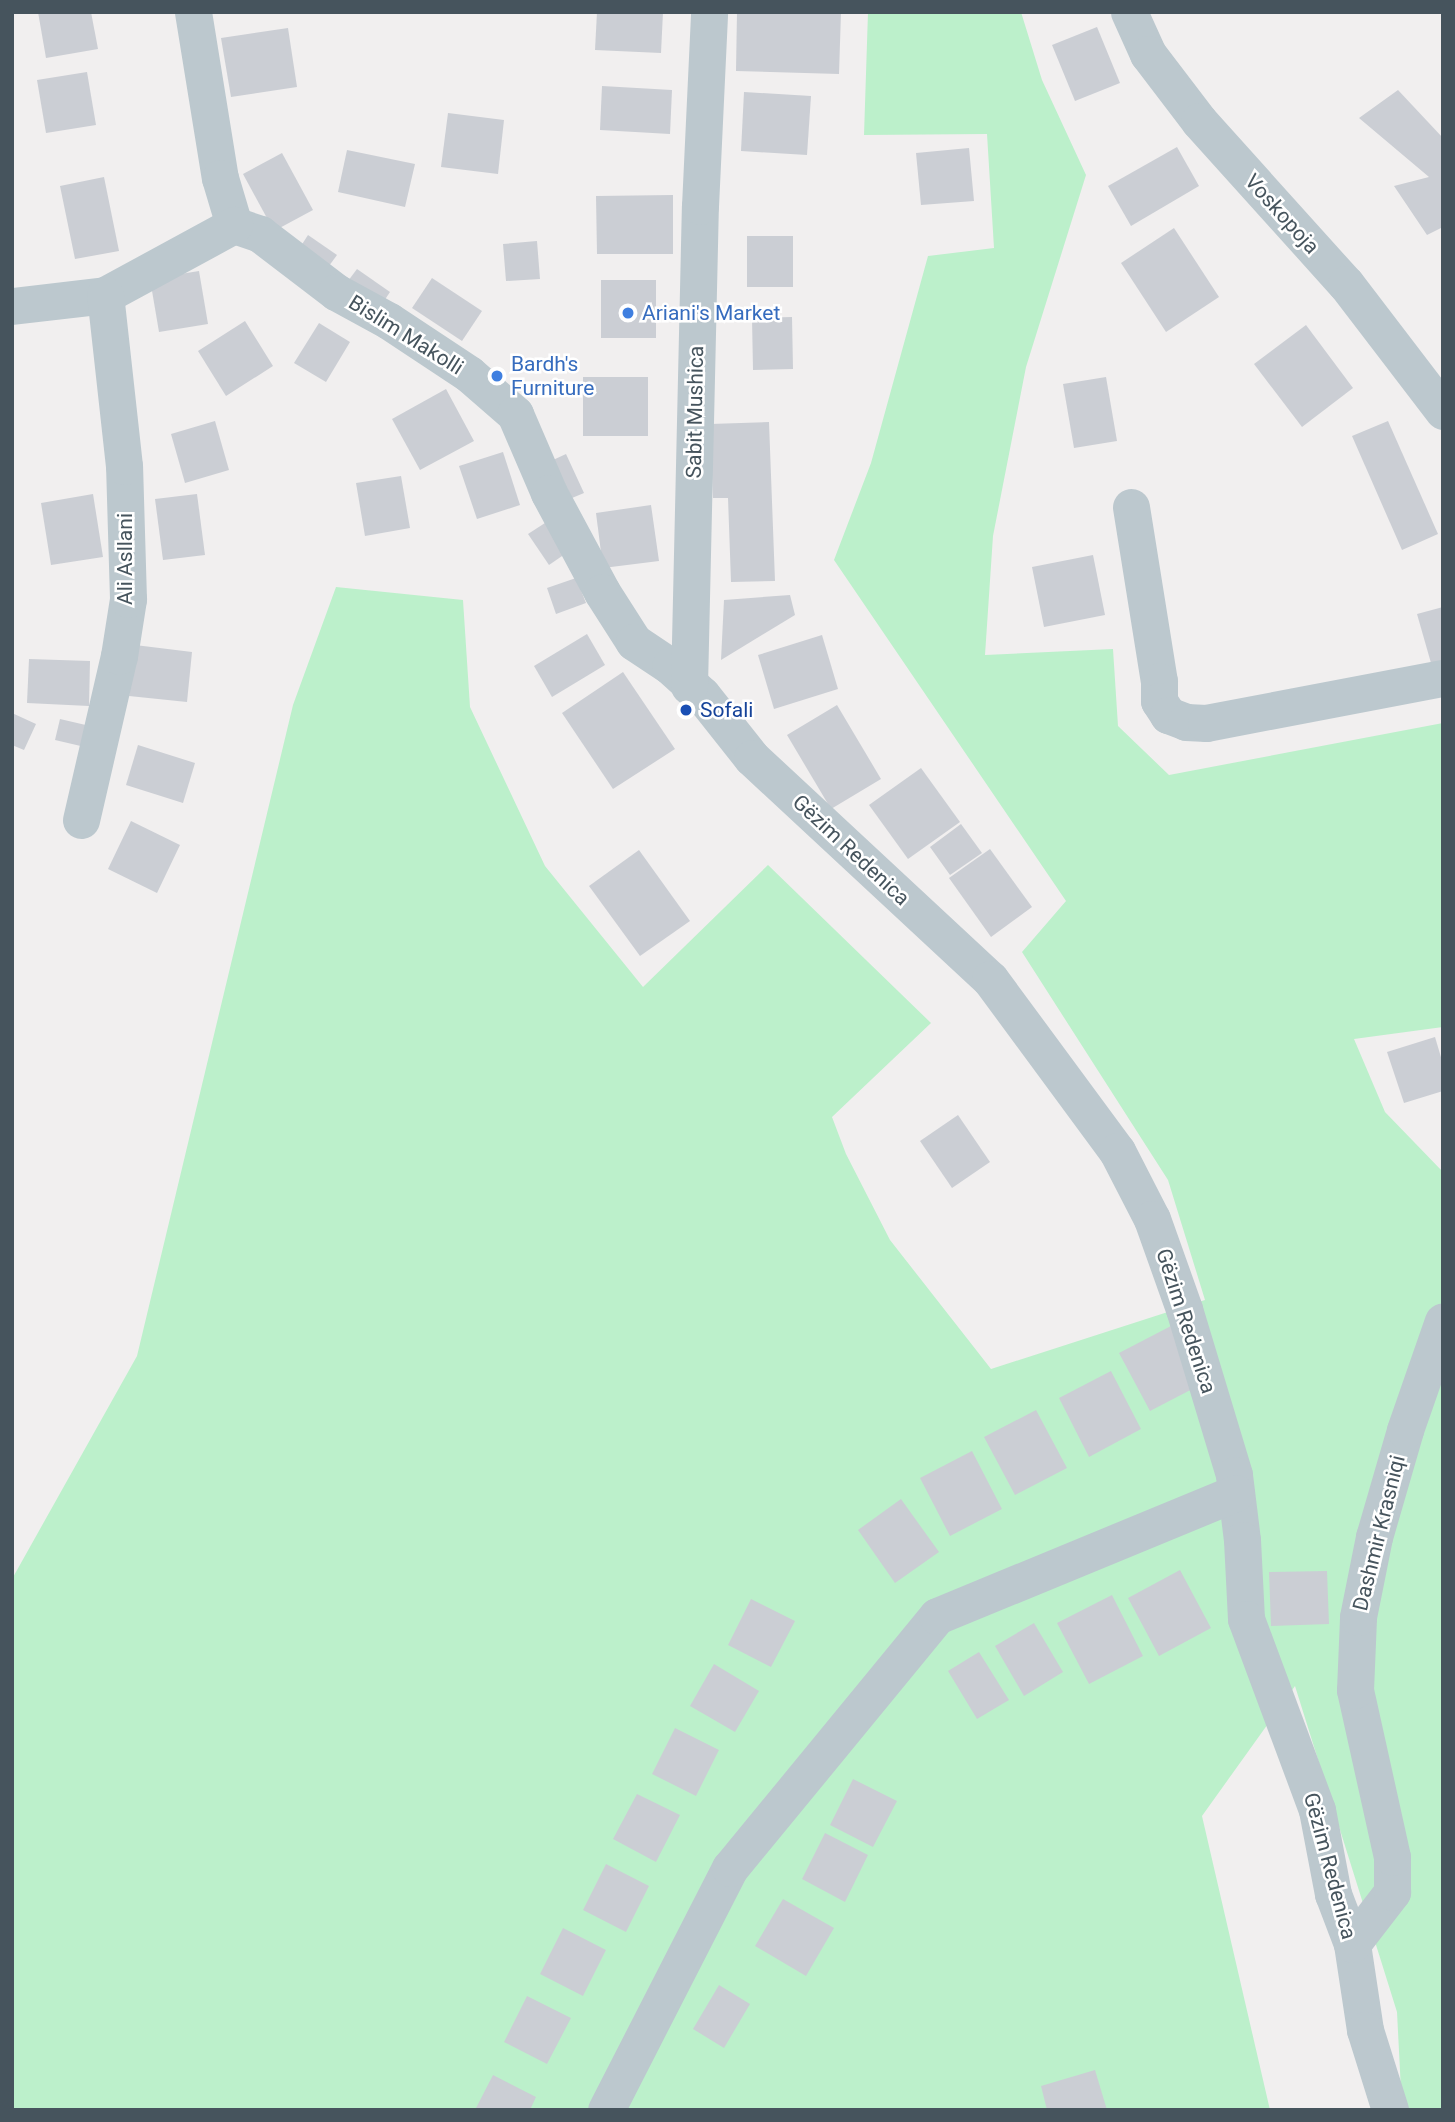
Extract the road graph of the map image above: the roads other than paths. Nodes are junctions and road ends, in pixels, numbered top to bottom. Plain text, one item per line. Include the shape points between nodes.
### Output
1 (193, 12) edge
2 (709, 12) edge
3 (1129, 12) edge
4 (234, 225) junction
5 (105, 295) junction
6 (12, 306) edge
7 (1443, 411) edge
8 (1131, 507) dead end
9 (1443, 678) edge
10 (690, 686) junction
11 (81, 820) dead end
12 (1443, 1321) edge
13 (1236, 1493) junction
14 (1352, 1944) junction
15 (606, 2110) edge
16 (1390, 2110) edge

1 - 4 street via 220,178
2 - 10 street, Sabit Mushica via 699,206
3 - 7 street, Voskopoja via 1148,54 1199,121 1346,284
4 - 5 street
4 - 10 street, Bislim Makolli via 260,234 337,292 469,374 515,414 549,493 634,642
5 - 6 street
5 - 11 street, Ali Asllani via 124,466 128,599
8 - 9 street via 1159,701 1168,715 1206,723
10 - 13 street, Gëzim Redenica via 751,758 990,979 1117,1151 1152,1219 1184,1309
12 - 14 street, Dashmir Krasniqi via 1378,1524 1358,1617 1354,1690 1392,1857 1392,1892
13 - 14 street, Gëzim Redenica via 1246,1619 1317,1810 1334,1894
13 - 15 street via 937,1616 730,1868
14 - 16 street, Gëzim Redenica via 1365,2030

